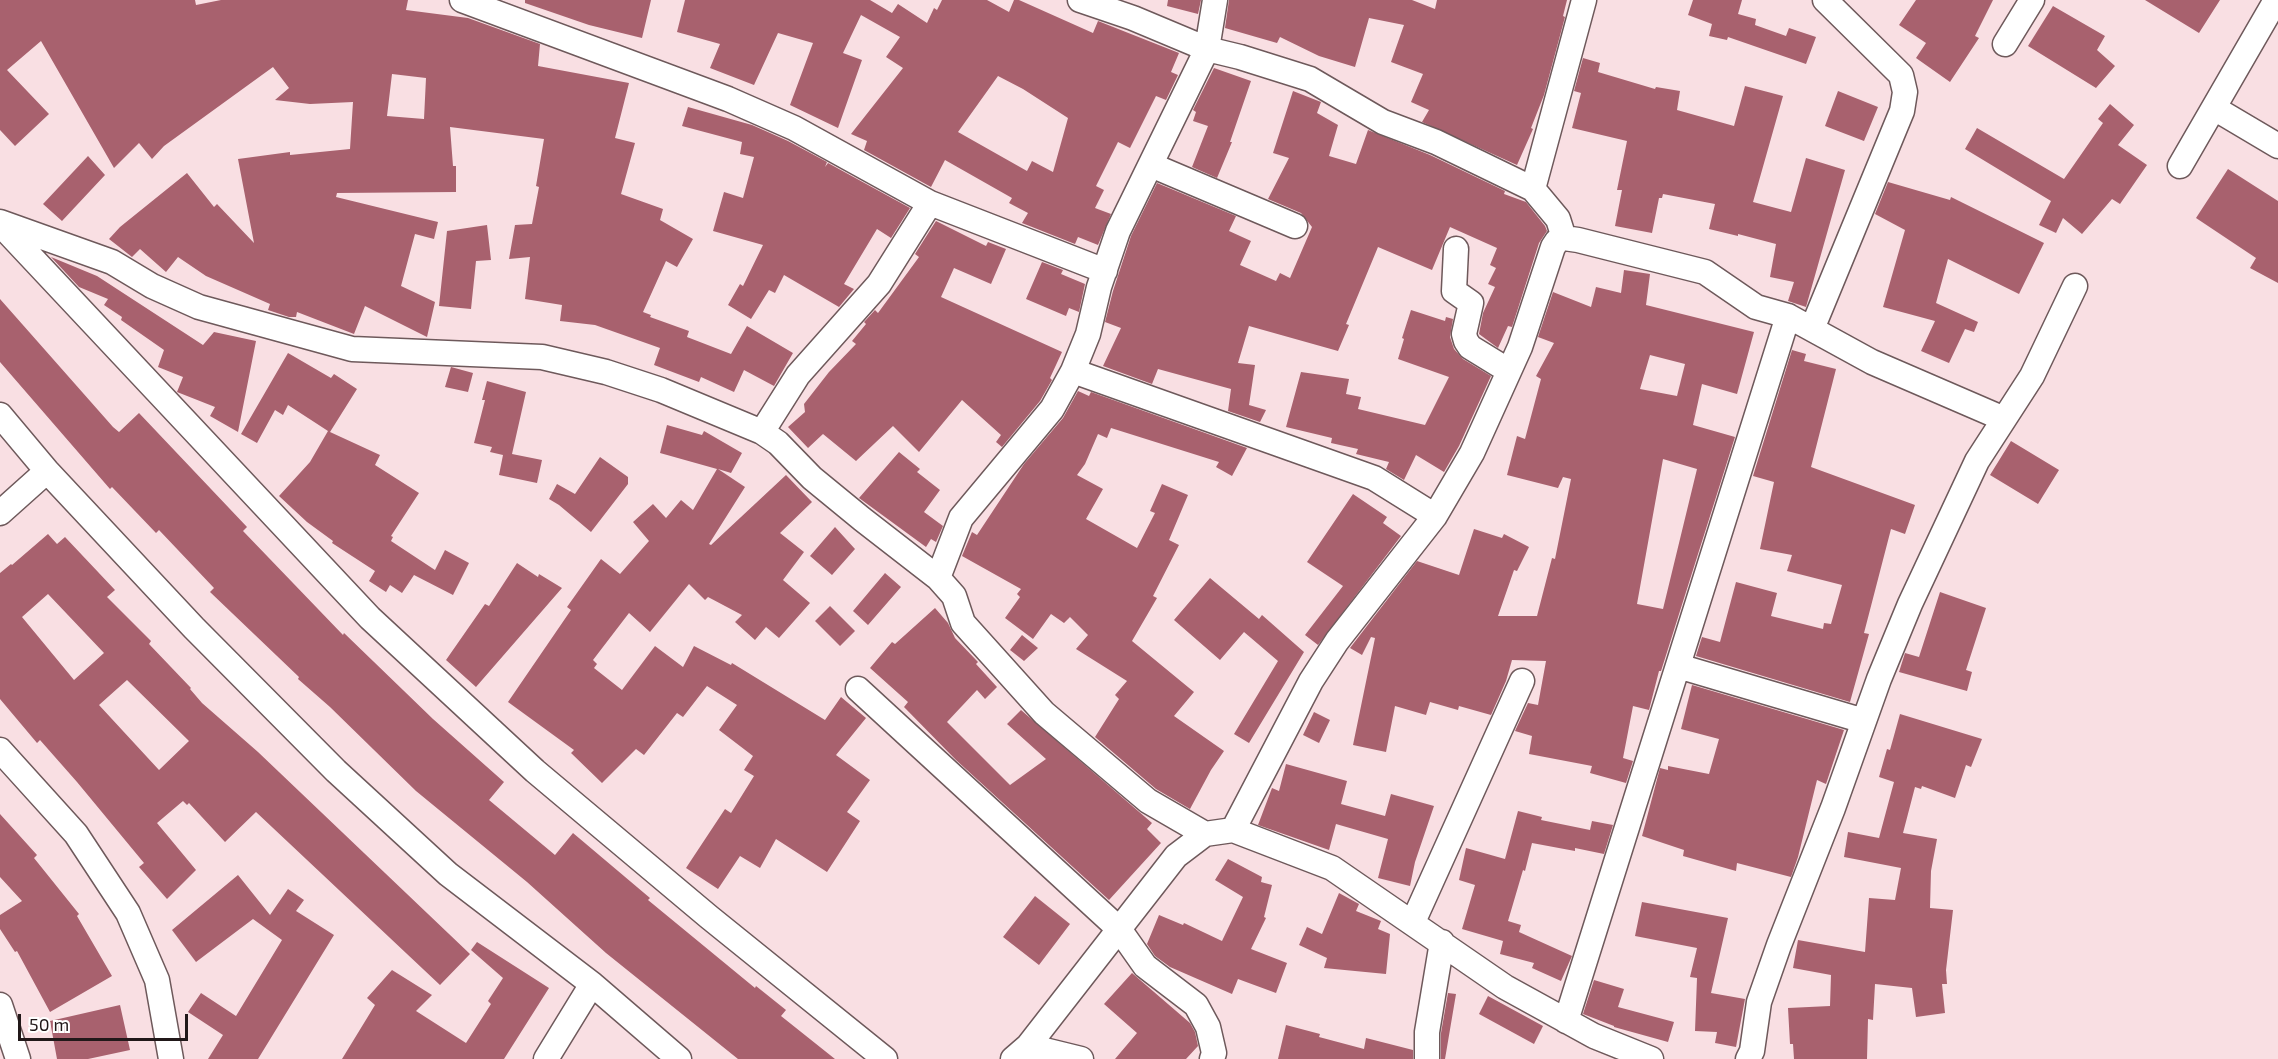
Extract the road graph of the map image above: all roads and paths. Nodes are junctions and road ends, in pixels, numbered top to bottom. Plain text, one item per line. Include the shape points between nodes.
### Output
1 (462, 0) edge
2 (1080, 0) edge
3 (1215, 0) edge
4 (1584, 0) edge
5 (1825, 0) edge
6 (2032, 0) edge
7 (2276, 0) edge
8 (516, 10) edge
9 (2005, 44) dead end
10 (1207, 49) junction
11 (2214, 108) junction
12 (2278, 146) edge
13 (1151, 165) junction
14 (2180, 166) dead end
15 (1533, 189) junction
16 (930, 202) junction
17 (0, 223) edge
18 (1294, 226) dead end
19 (1564, 238) junction
20 (1456, 249) dead end
21 (1105, 271) junction
22 (2075, 286) dead end
23 (1788, 316) junction
24 (1812, 329) junction
25 (1073, 371) junction
26 (1509, 371) junction
27 (0, 415) edge
28 (2004, 419) junction
29 (762, 432) junction
30 (47, 471) junction
31 (0, 513) edge
32 (1435, 516) junction
33 (938, 579) junction
34 (1678, 666) junction
35 (1522, 681) dead end
36 (858, 689) dead end
37 (1864, 721) junction
38 (0, 750) edge
39 (1233, 830) junction
40 (1204, 834) junction
41 (1413, 922) junction
42 (1119, 930) junction
43 (1442, 942) junction
44 (592, 984) junction
45 (0, 1005) edge
46 (1566, 1021) junction
47 (1021, 1052) edge
48 (18, 1059) edge
49 (171, 1059) edge
50 (546, 1059) edge
51 (679, 1059) edge
52 (885, 1059) edge
53 (1081, 1059) edge
54 (1212, 1059) edge
55 (1427, 1059) edge
56 (1651, 1059) edge
57 (1748, 1059) edge

1 - 8 street
2 - 10 street
3 - 10 street
4 - 15 street
5 - 24 street via 1901,75 1905,92 1902,111
6 - 9 street
7 - 11 street
8 - 16 street via 794,128
10 - 13 street
10 - 15 street via 1310,79 1383,122 1436,142
11 - 12 street
11 - 14 street
13 - 18 street
13 - 21 street via 1118,231
15 - 19 street via 1558,219
16 - 21 street
16 - 29 street via 879,284 798,375
17 - 29 street via 112,262 199,307 352,349 542,357 662,390
17 - 52 street via 370,618 535,771
19 - 23 street via 1694,267 1756,307
19 - 26 street via 1553,247
20 - 26 street via 1455,291 1471,303 1466,341
21 - 25 street via 1088,334
22 - 28 street via 2032,376
23 - 24 street
23 - 34 street
24 - 28 street via 1872,362
25 - 32 street via 1374,478
25 - 33 street via 1052,409 961,518
26 - 32 street via 1472,453
27 - 30 street
28 - 37 street via 1955,504
29 - 33 street via 812,478
30 - 31 street
30 - 44 street via 194,628 336,771 447,874
32 - 39 street via 1337,641 1311,681
33 - 40 street via 954,596 963,623 1044,713 1148,801
34 - 37 street
34 - 46 street
35 - 41 street
36 - 42 street
37 - 57 street via 1759,1002
38 - 49 street via 76,834 128,913 157,980
39 - 40 street
39 - 41 street via 1332,868
40 - 42 street via 1176,856
41 - 43 street
42 - 47 street
42 - 54 street via 1145,966 1197,1005 1208,1027
43 - 46 street via 1505,987
43 - 55 street via 1427,1032
44 - 50 street
44 - 51 street
45 - 48 street
46 - 56 street
47 - 53 street

